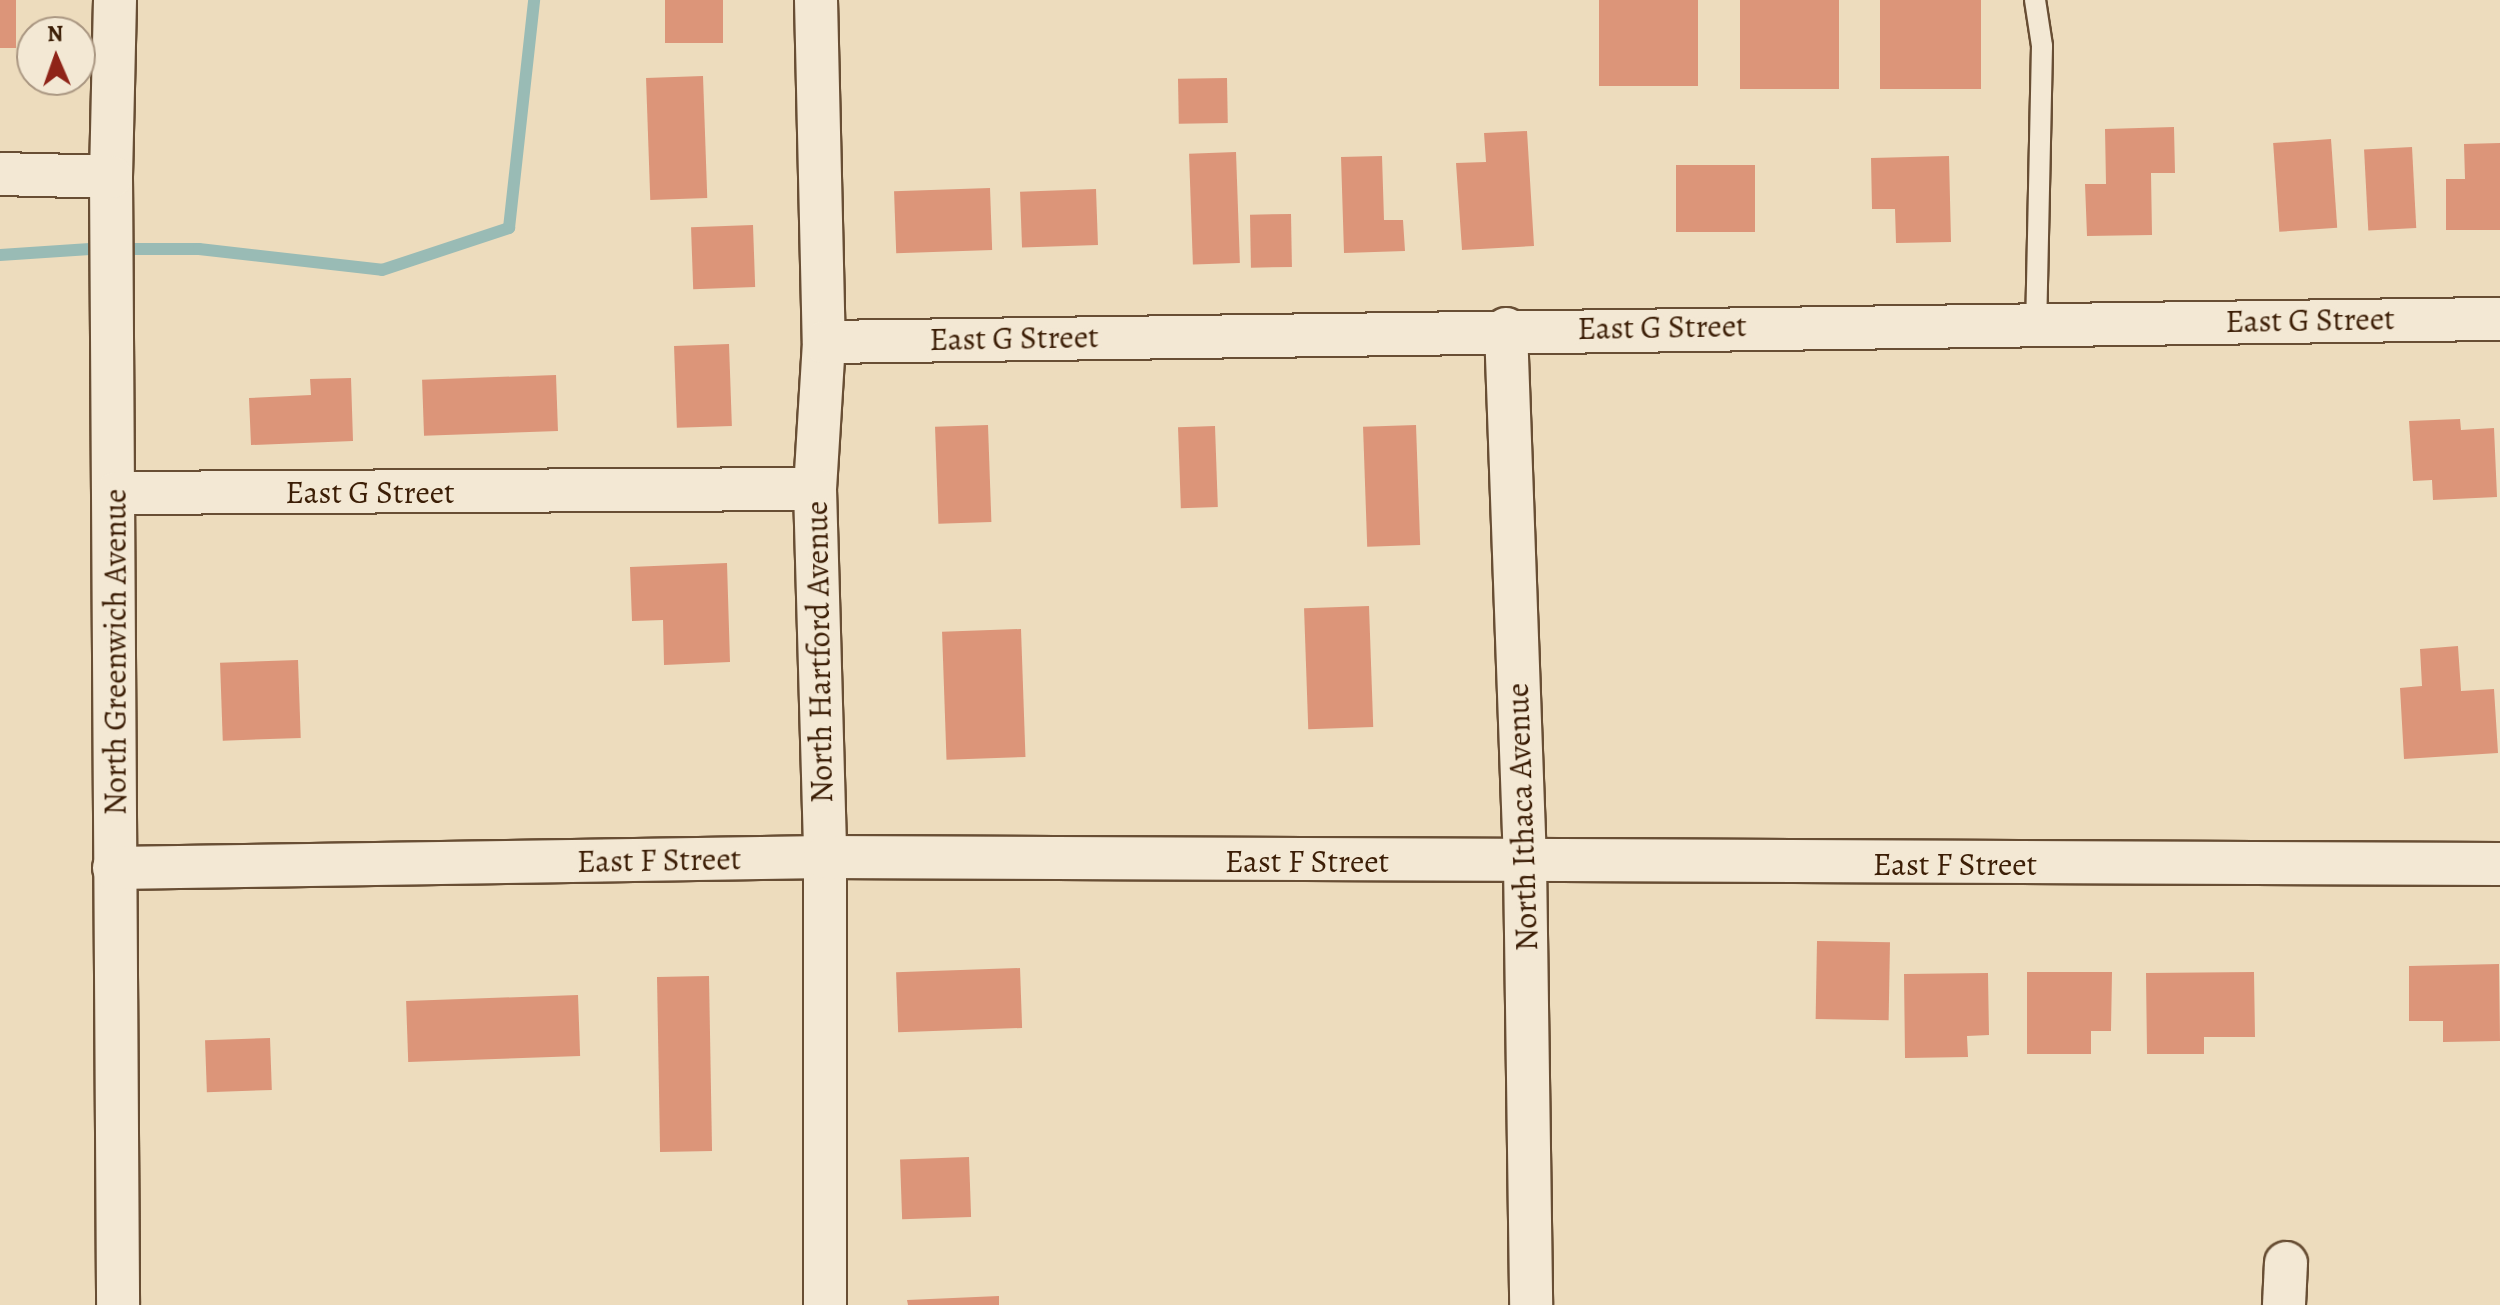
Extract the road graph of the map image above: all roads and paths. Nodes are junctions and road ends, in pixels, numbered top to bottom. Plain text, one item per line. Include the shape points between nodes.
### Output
1 (115, 0) edge
2 (816, 0) edge
3 (2035, 0) edge
4 (0, 174) edge
5 (111, 177) junction
6 (2500, 319) edge
7 (2036, 323) junction
8 (1506, 329) junction
9 (824, 342) junction
10 (815, 489) junction
11 (116, 493) junction
12 (825, 857) junction
13 (1525, 862) junction
14 (2500, 864) edge
15 (114, 868) junction
16 (2286, 1263) dead end
17 (118, 1305) edge
18 (825, 1305) edge
19 (1531, 1305) edge
20 (2284, 1305) edge

1 - 5 street, North Greenwich Avenue
2 - 9 street, North Hartford Avenue
3 - 7 lane via 2042,46
4 - 5 street
5 - 11 street, North Greenwich Avenue
6 - 7 street, East G Street
7 - 8 street, East G Street
8 - 9 street, East G Street
8 - 13 street, North Ithaca Avenue
9 - 10 street, North Hartford Avenue
10 - 11 street, East G Street
10 - 12 street, North Hartford Avenue
11 - 15 street, North Greenwich Avenue
12 - 13 street, East F Street
12 - 15 street, East F Street
12 - 18 street, North Hartford Avenue
13 - 14 street, East F Street
13 - 19 street, North Ithaca Avenue
15 - 17 street, North Greenwich Avenue
16 - 20 street

